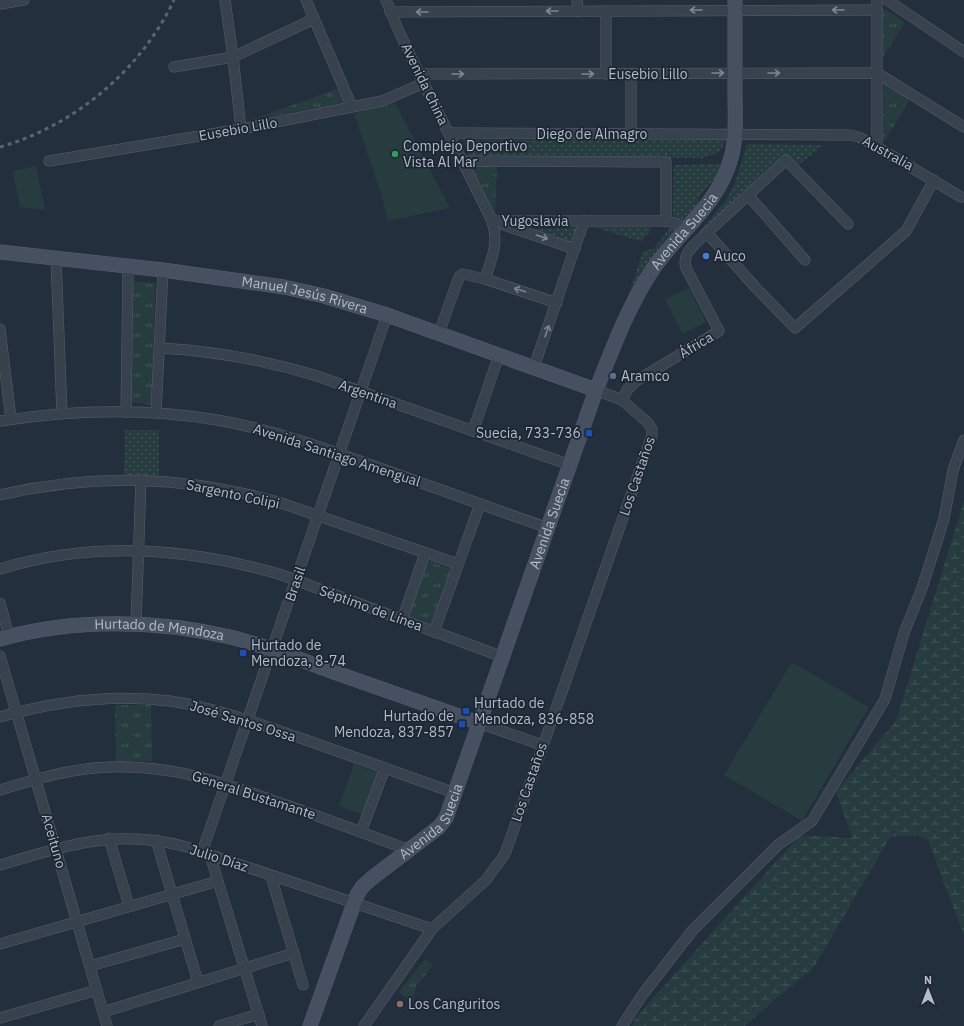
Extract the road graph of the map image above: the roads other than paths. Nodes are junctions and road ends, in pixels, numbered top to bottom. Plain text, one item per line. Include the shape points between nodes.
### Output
1 (24, 0) edge
2 (225, 0) edge
3 (306, 0) edge
4 (386, 0) edge
5 (577, 0) edge
6 (887, 0) edge
7 (0, 4) edge
8 (735, 5) edge
9 (877, 5) edge
10 (578, 11) junction
11 (606, 11) junction
12 (390, 12) junction
13 (314, 19) junction
14 (964, 52) edge
15 (233, 56) junction
16 (174, 67) dead end
17 (735, 73) junction
18 (877, 73) junction
19 (419, 74) junction
20 (606, 74) junction
21 (631, 74) junction
22 (424, 83) junction
23 (352, 107) junction
24 (964, 127) edge
25 (241, 129) junction
26 (449, 133) junction
27 (631, 134) junction
28 (735, 134) junction
29 (877, 147) junction
30 (49, 161) dead end
31 (462, 161) junction
32 (934, 180) junction
33 (748, 195) junction
34 (961, 197) dead end
35 (492, 221) junction
36 (584, 221) junction
37 (666, 221) junction
38 (848, 224) dead end
39 (685, 229) junction
40 (707, 233) junction
41 (575, 249) junction
42 (0, 252) edge
43 (56, 258) junction
44 (805, 260) dead end
45 (128, 266) junction
46 (163, 270) junction
47 (485, 279) junction
48 (557, 303) junction
49 (387, 315) junction
50 (0, 329) edge
51 (439, 333) junction
52 (160, 348) junction
53 (498, 354) junction
54 (534, 367) junction
55 (596, 390) junction
56 (361, 391) junction
57 (622, 400) junction
58 (126, 412) junction
59 (156, 413) junction
60 (62, 414) junction
61 (11, 419) junction
62 (0, 421) edge
63 (473, 431) junction
64 (964, 440) edge
65 (339, 454) junction
66 (570, 465) junction
67 (141, 480) junction
68 (0, 495) edge
69 (480, 504) junction
70 (318, 515) junction
71 (548, 528) junction
72 (138, 551) junction
73 (425, 553) junction
74 (458, 564) junction
75 (0, 568) edge
76 (296, 580) junction
77 (0, 603) edge
78 (402, 620) junction
79 (136, 624) junction
80 (434, 632) junction
81 (5, 638) edge
82 (273, 650) junction
83 (0, 656) edge
84 (503, 657) junction
85 (16, 712) junction
86 (0, 717) edge
87 (248, 720) junction
88 (479, 723) junction
89 (542, 745) junction
90 (385, 768) junction
91 (36, 779) junction
92 (226, 783) junction
93 (0, 790) edge
94 (455, 793) junction
95 (361, 832) junction
96 (109, 838) junction
97 (156, 840) junction
98 (56, 849) junction
99 (408, 850) junction
100 (206, 854) junction
101 (0, 865) edge
102 (272, 876) junction
103 (218, 881) junction
104 (172, 894) junction
105 (354, 902) junction
106 (129, 906) junction
107 (77, 922) junction
108 (432, 929) junction
109 (185, 939) junction
110 (0, 944) edge
111 (294, 953) junction
112 (90, 966) junction
113 (245, 968) junction
114 (198, 982) junction
115 (303, 985) dead end
116 (97, 990) junction
117 (103, 1012) junction
118 (259, 1014) junction
119 (0, 1018) edge
120 (107, 1026) edge
121 (219, 1026) edge
122 (262, 1026) edge
123 (310, 1026) edge
124 (364, 1026) edge
125 (622, 1026) edge

1 - 7 street
2 - 15 street
3 - 13 street
4 - 12 street, Avenida China
5 - 10 street
6 - 14 street
9 -> 8 street
8 -> 11 street
8 - 17 main road, Avenida Suecia
9 - 18 street
10 - 11 street
10 -> 12 street
11 - 20 street
12 - 19 street, Avenida China
13 - 15 street
13 - 23 street
15 - 16 street
15 - 25 street
17 -> 18 street, Eusebio Lillo
21 -> 17 street, Eusebio Lillo
17 - 28 main road, Avenida Suecia
18 - 24 street
18 - 29 street
19 -> 20 street, Eusebio Lillo
19 - 22 street, Avenida China
20 - 21 street, Eusebio Lillo
21 - 27 street
22 - 23 street, Eusebio Lillo via 382,101
22 - 26 street, Avenida China
23 - 25 street, Eusebio Lillo
25 - 30 street, Eusebio Lillo
26 - 27 street, Diego de Almagro
26 - 31 street, Avenida China
27 - 28 street, Diego de Almagro
28 - 29 street, Australia via 850,135
28 - 39 main road, Avenida Suecia via 731,157 717,190 706,207
29 - 32 street, Australia
31 - 35 street, Avenida China
31 - 37 street via 666,162
32 - 34 street, Australia
32 - 40 street via 906,231 795,328
33 - 38 street via 786,160
33 - 40 street
33 - 44 street
35 - 36 street, Yugoslavia
35 -> 41 street, Yugoslavia
35 - 47 street, Avenida China via 496,246
36 - 37 street, Yugoslavia
36 - 41 street
37 - 39 street, Yugoslavia
39 - 55 main road, Avenida Suecia via 653,269 633,302
40 - 57 street, África via 686,254 685,263 719,331 636,381
41 - 48 street
42 - 43 main road, Manuel Jesús Rivera
43 - 45 main road, Manuel Jesús Rivera
43 - 60 street
45 - 46 main road, Manuel Jesús Rivera
45 - 58 street
46 - 49 main road, Manuel Jesús Rivera via 284,287
46 - 52 street
48 -> 47 street
47 - 51 street via 461,275
54 -> 48 street
49 - 51 main road, Manuel Jesús Rivera
49 - 56 street, Brasil
50 - 61 street
51 - 53 main road, Manuel Jesús Rivera
52 - 56 street, Argentina via 252,359 296,369
52 - 59 street
53 - 54 main road, Manuel Jesús Rivera
53 - 63 street
54 - 55 main road, Manuel Jesús Rivera
55 - 57 street, Los Castaños
55 - 66 main road, Avenida Suecia
56 - 63 street, Argentina
56 - 65 street, Brasil
57 - 89 street, Los Castaños via 648,423 652,434
58 - 59 street, Avenida Santiago Amengual
58 - 60 street, Avenida Santiago Amengual
59 - 65 street, Avenida Santiago Amengual via 242,425 296,439
60 - 61 street, Avenida Santiago Amengual
61 - 62 street, Avenida Santiago Amengual
63 - 66 street, Argentina
64 - 125 street via 953,470 944,519 922,588 904,633 885,699 812,821 778,846 692,931 643,994
65 - 69 street, Avenida Santiago Amengual
65 - 70 street, Brasil
66 - 71 main road, Avenida Suecia
67 - 68 street, Sargento Colipi via 70,483
67 - 70 street, Sargento Colipi via 185,483 232,491
67 - 72 street
69 - 71 street, Avenida Santiago Amengual
69 - 74 street
70 - 73 street, Sargento Colipi
70 - 76 street, Brasil
71 - 84 main road, Avenida Suecia
72 - 75 street, Séptimo de Línea via 78,552
72 - 76 street, Séptimo de Línea via 213,558
72 - 79 street
73 - 74 street, Sargento Colipi
73 - 78 street
74 - 80 street
76 - 78 street, Séptimo de Línea
76 - 82 street, Brasil
77 - 81 street
78 - 80 street, Séptimo de Línea
79 - 81 main road, Hurtado de Mendoza via 60,628
79 - 82 main road, Hurtado de Mendoza via 208,632
80 - 84 street, Séptimo de Línea
82 - 87 street, Brasil
82 - 88 main road, Hurtado de Mendoza
83 - 85 street, Aceituno
84 - 88 main road, Avenida Suecia
85 - 86 street, José Santos Ossa
85 - 87 street, José Santos Ossa via 84,700 130,698 190,705
85 - 91 street, Aceituno
87 - 90 street, José Santos Ossa
87 - 92 street, Brasil
88 - 89 street, Hurtado de Mendoza
88 - 94 main road, Avenida Suecia
89 - 108 street, Los Castaños via 504,854 486,880
90 - 94 street, José Santos Ossa
90 - 95 street
91 - 92 street, General Bustamante via 72,771 128,767 168,770
91 - 93 street, General Bustamante
91 - 98 street, Aceituno
92 - 95 street, General Bustamante
92 - 100 street, Brasil
94 - 99 main road, Avenida Suecia via 443,823
95 - 99 street, General Bustamante
96 - 97 street, Julio Díaz
96 - 98 street, Julio Díaz
96 - 106 street
97 - 100 street, Julio Díaz
97 - 104 street
98 - 101 street, Julio Díaz
98 - 107 street, Aceituno
99 - 105 main road, Avenida Suecia via 367,882
100 - 102 street, Julio Díaz
100 - 103 street
102 - 105 street, Julio Díaz
102 - 111 street
103 - 104 street
103 - 113 street
104 - 106 street
104 - 109 street
105 - 108 street, Julio Díaz
105 - 123 main road, Avenida Suecia
106 - 107 street
107 - 110 street
107 - 112 street, Aceituno
108 - 124 street, Los Castaños
109 - 112 street
109 - 114 street
111 - 113 street
111 - 115 street
112 - 116 street, Aceituno
113 - 114 street
113 - 118 street
114 - 117 street
116 - 117 street, Aceituno
116 - 119 street
117 - 120 street, Aceituno
118 - 121 street
118 - 122 street

